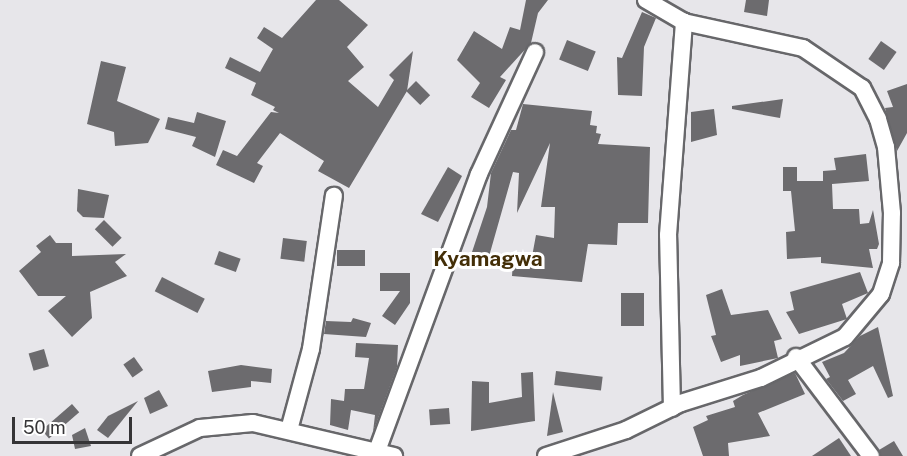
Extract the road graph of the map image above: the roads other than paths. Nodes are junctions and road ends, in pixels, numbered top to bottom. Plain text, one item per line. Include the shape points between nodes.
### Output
1 (646, 0) edge
2 (684, 22) junction
3 (535, 52) dead end
4 (334, 196) dead end
5 (900, 210) edge
6 (796, 357) junction
7 (672, 408) junction
8 (289, 430) junction
9 (377, 451) junction
10 (140, 456) edge
11 (394, 456) edge
12 (546, 456) edge
13 (871, 456) edge

1 - 2 street
2 - 5 street via 803,48 862,88 879,119
2 - 7 street via 668,235
3 - 9 street via 478,174
4 - 8 street via 311,349
5 - 6 street via 881,294 845,337
6 - 7 street via 761,378
6 - 13 street
7 - 12 street via 626,430
8 - 9 street
8 - 10 street via 253,423 219,424 183,434
9 - 11 street

